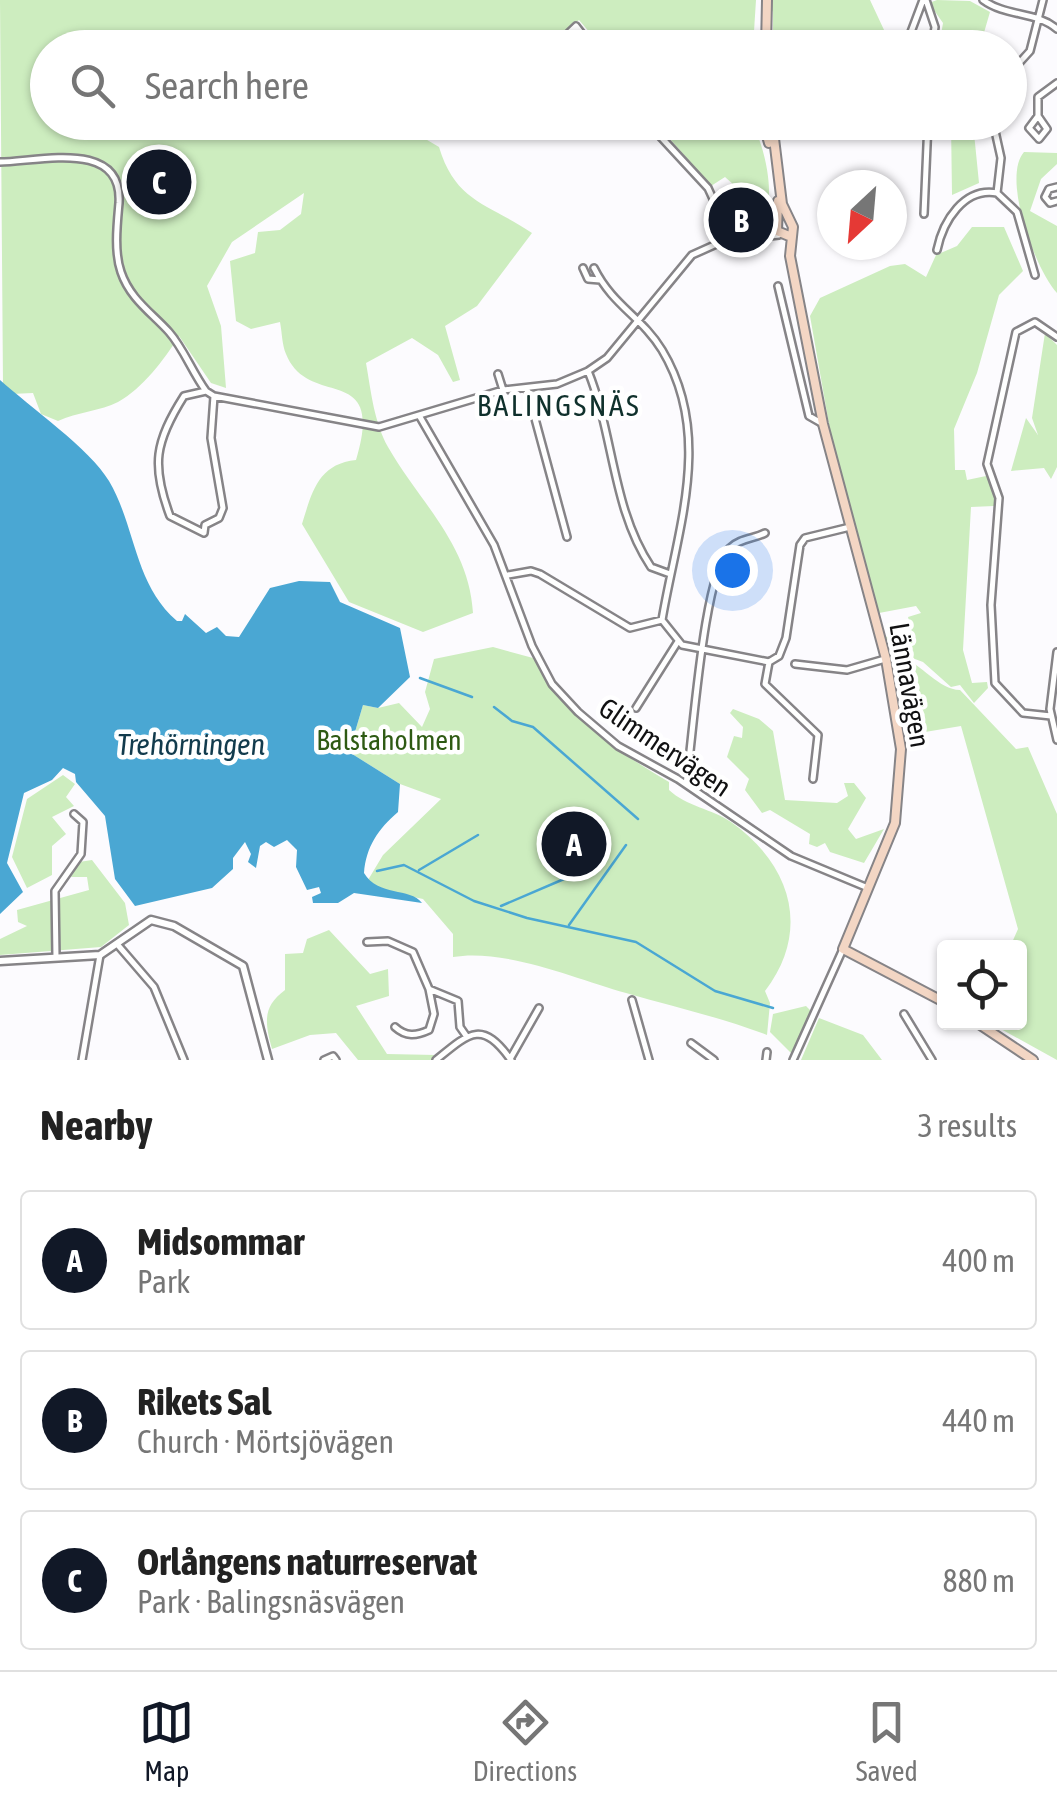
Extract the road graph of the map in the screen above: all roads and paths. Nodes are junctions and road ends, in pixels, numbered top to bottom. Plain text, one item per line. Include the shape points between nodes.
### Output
1 (767, 0) edge
2 (924, 0) edge
3 (984, 0) edge
4 (1043, 0) edge
5 (1036, 18) junction
6 (1057, 28) edge
7 (766, 30) edge
8 (912, 30) edge
9 (935, 30) edge
10 (1027, 53) edge
11 (1057, 84) edge
12 (1038, 116) dead end
13 (664, 140) edge
14 (770, 140) edge
15 (771, 140) edge
16 (927, 140) edge
17 (996, 140) edge
18 (0, 162) edge
19 (1057, 187) edge
20 (997, 193) junction
21 (1057, 201) edge
22 (924, 214) dead end
23 (781, 232) junction
24 (732, 240) junction
25 (936, 250) dead end
26 (583, 268) dead end
27 (594, 268) dead end
28 (1035, 275) dead end
29 (600, 280) junction
30 (778, 286) dead end
31 (636, 322) junction
32 (1057, 337) edge
33 (594, 353) dead end
34 (600, 364) junction
35 (588, 371) junction
36 (498, 374) dead end
37 (528, 389) junction
38 (503, 390) junction
39 (206, 391) junction
40 (214, 396) junction
41 (420, 417) junction
42 (824, 424) junction
43 (850, 527) junction
44 (765, 532) dead end
45 (568, 537) dead end
46 (670, 574) junction
47 (508, 575) junction
48 (662, 620) junction
49 (676, 644) junction
50 (701, 650) junction
51 (1057, 652) edge
52 (886, 659) junction
53 (770, 662) junction
54 (796, 664) dead end
55 (636, 708) dead end
56 (1050, 716) junction
57 (1057, 740) edge
58 (812, 779) dead end
59 (686, 784) junction
60 (74, 814) dead end
61 (868, 888) junction
62 (368, 942) dead end
63 (117, 944) junction
64 (843, 950) junction
65 (100, 955) junction
66 (56, 957) junction
67 (0, 961) edge
68 (429, 989) junction
69 (937, 998) edge
70 (632, 1000) dead end
71 (539, 1008) dead end
72 (904, 1014) dead end
73 (396, 1027) dead end
74 (988, 1030) edge
75 (466, 1036) junction
76 (692, 1042) dead end
77 (511, 1059) edge
78 (82, 1060) edge
79 (184, 1060) edge
80 (268, 1060) edge
81 (324, 1060) edge
82 (336, 1060) edge
83 (436, 1060) edge
84 (649, 1060) edge
85 (714, 1060) edge
86 (793, 1060) edge
87 (932, 1060) edge
88 (1033, 1060) edge

1 - 7 main road
2 - 8 street
2 - 9 street
3 - 5 street via 1002,13
4 - 5 street
5 - 6 street
5 - 10 street
11 - 12 street via 1038,97
13 - 24 street via 708,188
14 - 23 main road, Lännavägen
15 - 23 main road, Lännavägen via 793,230
16 - 22 street
17 - 20 street
18 - 39 street via 62,155 88,158 107,172 118,186 121,272
19 - 21 street via 1046,196
20 - 25 street via 964,200
20 - 28 street via 1016,212
23 - 24 street
23 - 42 main road, Lännavägen
24 - 31 street via 686,259
26 - 29 street via 588,278
27 - 29 street
29 - 31 street
30 - 42 street, Lännavägen via 808,416
31 - 34 street
31 - 46 street via 664,354 690,435 690,480
32 - 56 street via 1035,322 1016,332 987,464 999,498 991,606 995,683 1023,713
33 - 34 street
34 - 35 street
35 - 37 street
35 - 46 street via 628,520 652,567
36 - 38 street
37 - 38 street
37 - 45 street
38 - 41 street
39 - 40 street
39 - 40 street via 184,396 157,455 156,481 170,516 204,533 208,520 222,514 211,438
40 - 41 street via 379,428
41 - 47 street, Glimmervägen
42 - 43 main road, Lännavägen
43 - 52 main road, Lännavägen
43 - 53 street via 800,545 786,638
44 - 50 street via 724,556
46 - 48 street
47 - 48 street via 540,574 630,628
47 - 59 street, Glimmervägen via 552,684 618,746
48 - 49 street
49 - 50 street
49 - 55 street
50 - 53 street
50 - 59 street
51 - 56 street
52 - 54 street via 848,670
52 - 61 main road, Lännavägen via 901,786
53 - 58 street via 766,684 772,694 818,736
56 - 57 street
59 - 61 street, Glimmervägen via 790,856
60 - 66 street via 82,822 81,854 55,892
61 - 64 main road, Lännavägen
62 - 68 street via 388,941 412,952
63 - 65 street
63 - 79 street via 154,987
63 - 80 street via 142,924 162,920 238,961
64 - 69 main road
64 - 86 street, Lännavägen
65 - 66 street
65 - 78 street
66 - 67 street
68 - 73 street via 429,1030 418,1036
68 - 75 street via 458,1001
70 - 84 street
71 - 77 street
72 - 87 street
74 - 88 main road
75 - 77 street via 492,1036
75 - 83 street
76 - 85 street
81 - 82 street

